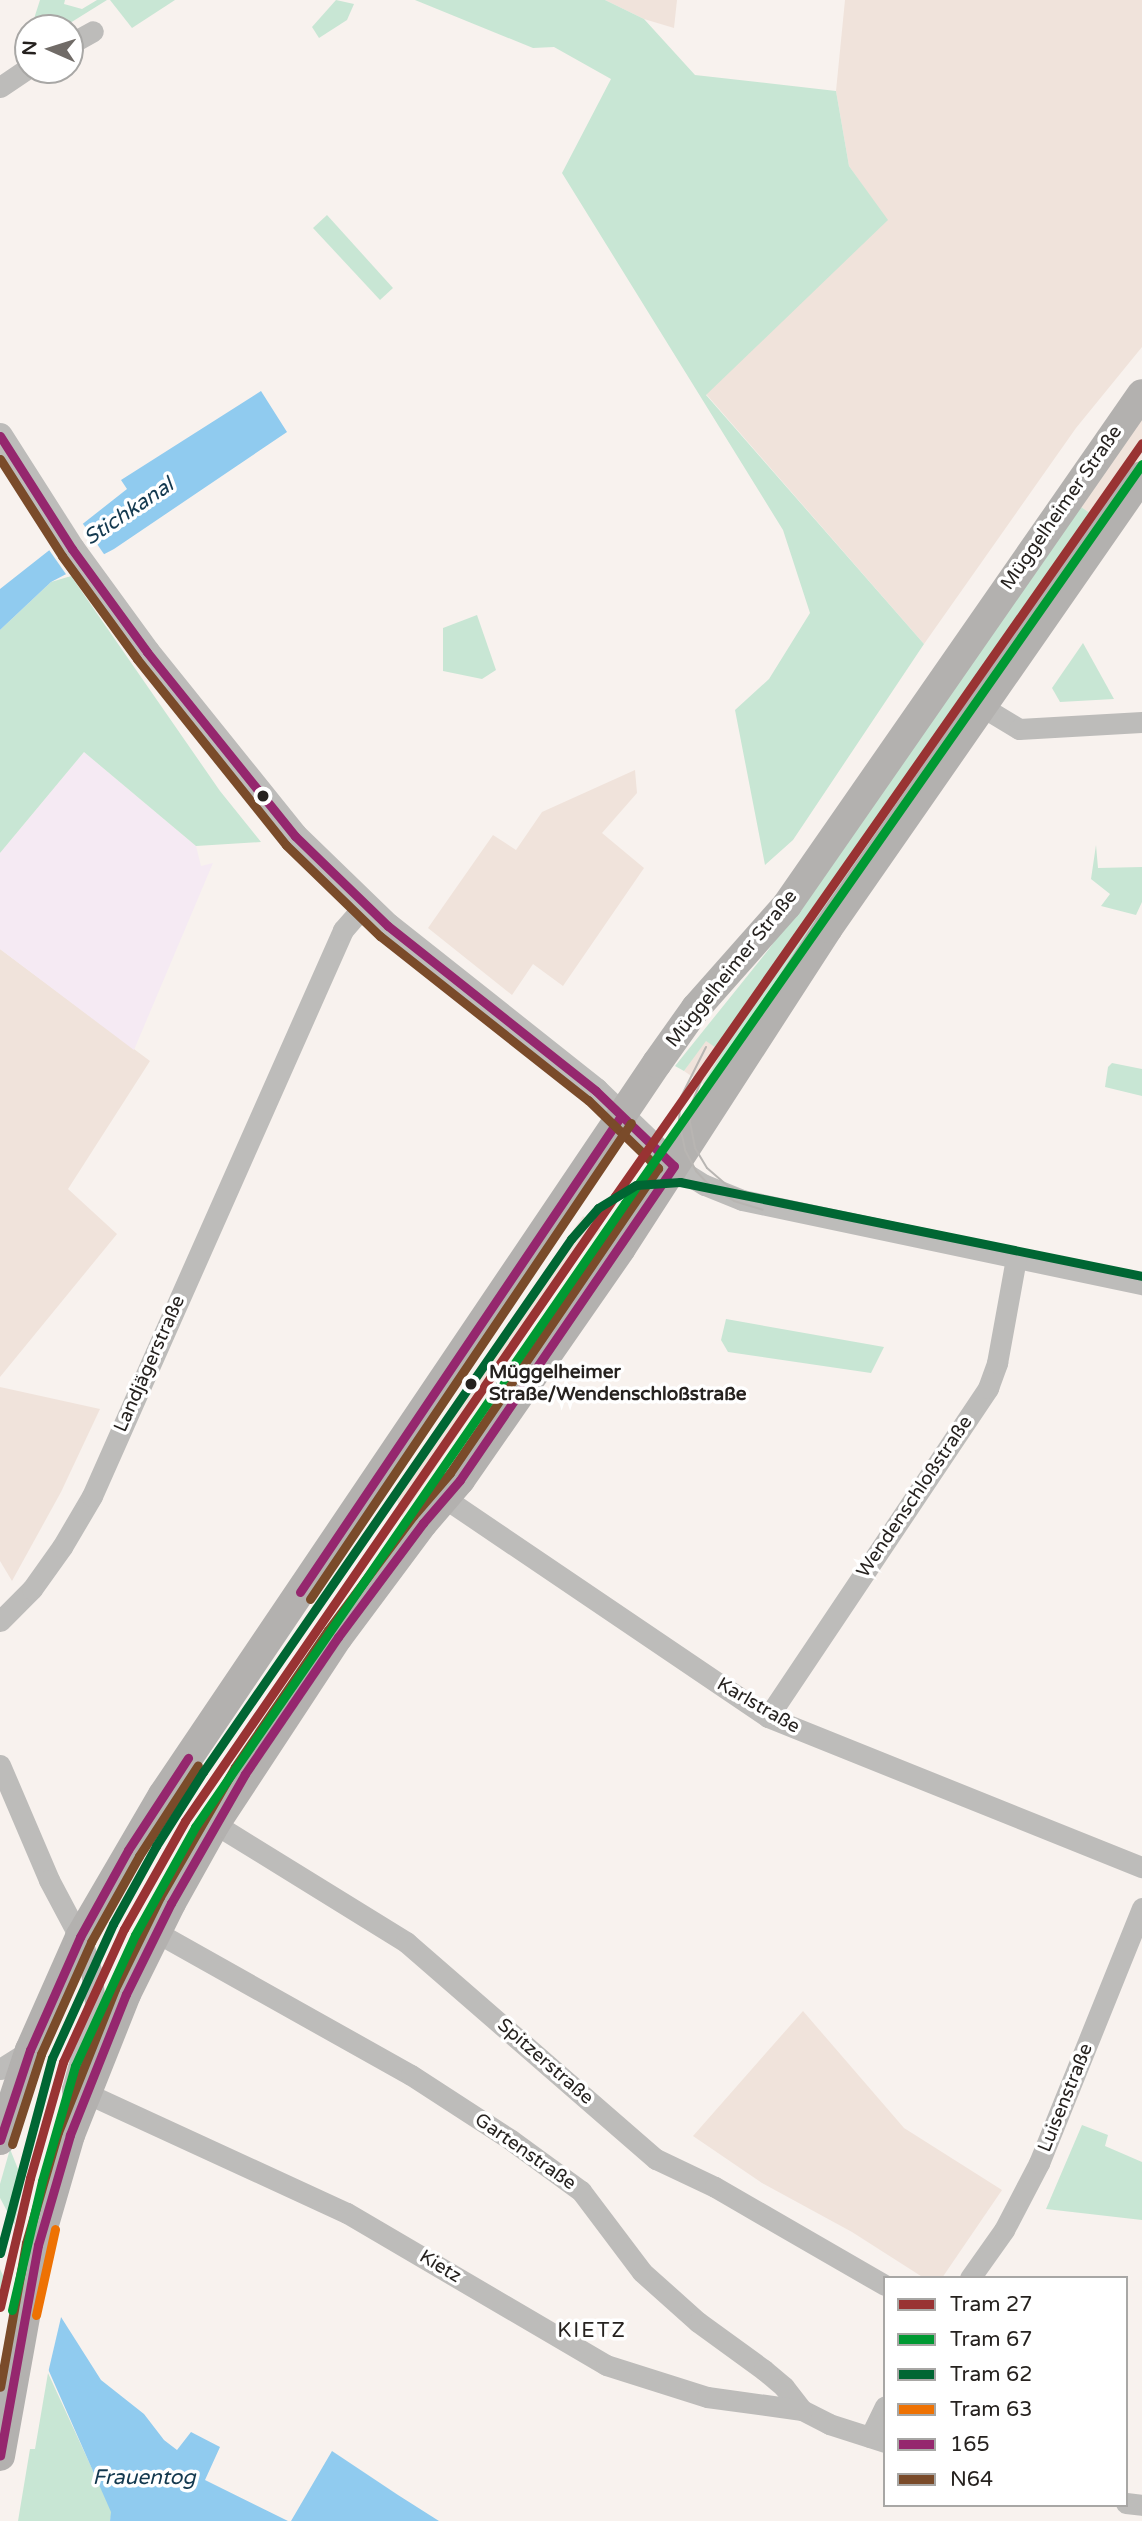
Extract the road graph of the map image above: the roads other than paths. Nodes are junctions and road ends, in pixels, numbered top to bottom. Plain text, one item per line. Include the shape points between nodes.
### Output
1 (93, 31) dead end
2 (84, 36) edge
3 (1142, 394) edge
4 (0, 436) edge
5 (1142, 476) edge
6 (981, 706) junction
7 (1142, 722) edge
8 (366, 904) junction
9 (621, 1116) junction
10 (674, 1166) junction
11 (1016, 1258) junction
12 (1142, 1284) edge
13 (446, 1499) junction
14 (0, 1621) edge
15 (768, 1717) junction
16 (0, 1765) edge
17 (215, 1824) junction
18 (1142, 1867) edge
19 (1142, 1908) edge
20 (156, 1932) junction
21 (80, 1937) junction
22 (30, 2050) junction
23 (0, 2069) edge
24 (86, 2093) junction
25 (75, 2123) junction
26 (0, 2140) edge
27 (971, 2276) edge
28 (883, 2284) edge
29 (802, 2410) junction
30 (883, 2414) edge
31 (877, 2440) edge
32 (0, 2455) edge

1 - 2 street
3 - 9 main road, Müggelheimer Straße via 786,905 696,1008
4 - 8 street via 147,652 295,836
5 - 6 main road
6 - 7 street via 1019,729
6 - 10 main road via 828,928
8 - 9 street
8 - 14 street, Landjägerstraße via 343,930 92,1496 32,1589
9 - 10 street
9 - 21 main road, Müggelheimer Straße via 163,1795
10 - 11 street via 742,1200
10 - 13 main road
11 - 12 street
11 - 15 street, Wendenschloßstraße via 997,1363 988,1388
13 - 15 street, Karlstraße
13 - 17 main road via 338,1637
15 - 18 street, Karlstraße
16 - 21 street via 49,1880
17 - 20 main road
17 - 28 street, Spitzerstraße via 406,1942 656,2160 726,2193
19 - 27 street, Luisenstraße via 1039,2163 1004,2230
20 - 24 main road
20 - 29 street, Gartenstraße via 411,2075 581,2190 642,2272 698,2322 765,2370
21 - 22 main road, Müggelheimer Straße
21 - 25 street via 91,1970 95,2005 72,2089
22 - 23 street
22 - 26 main road, Müggelheimer Straße
24 - 25 main road
24 - 29 street, Kietz via 337,2207 606,2365 707,2398
25 - 32 main road via 38,2245
29 - 31 street, Gartenstraße
30 - 31 street

